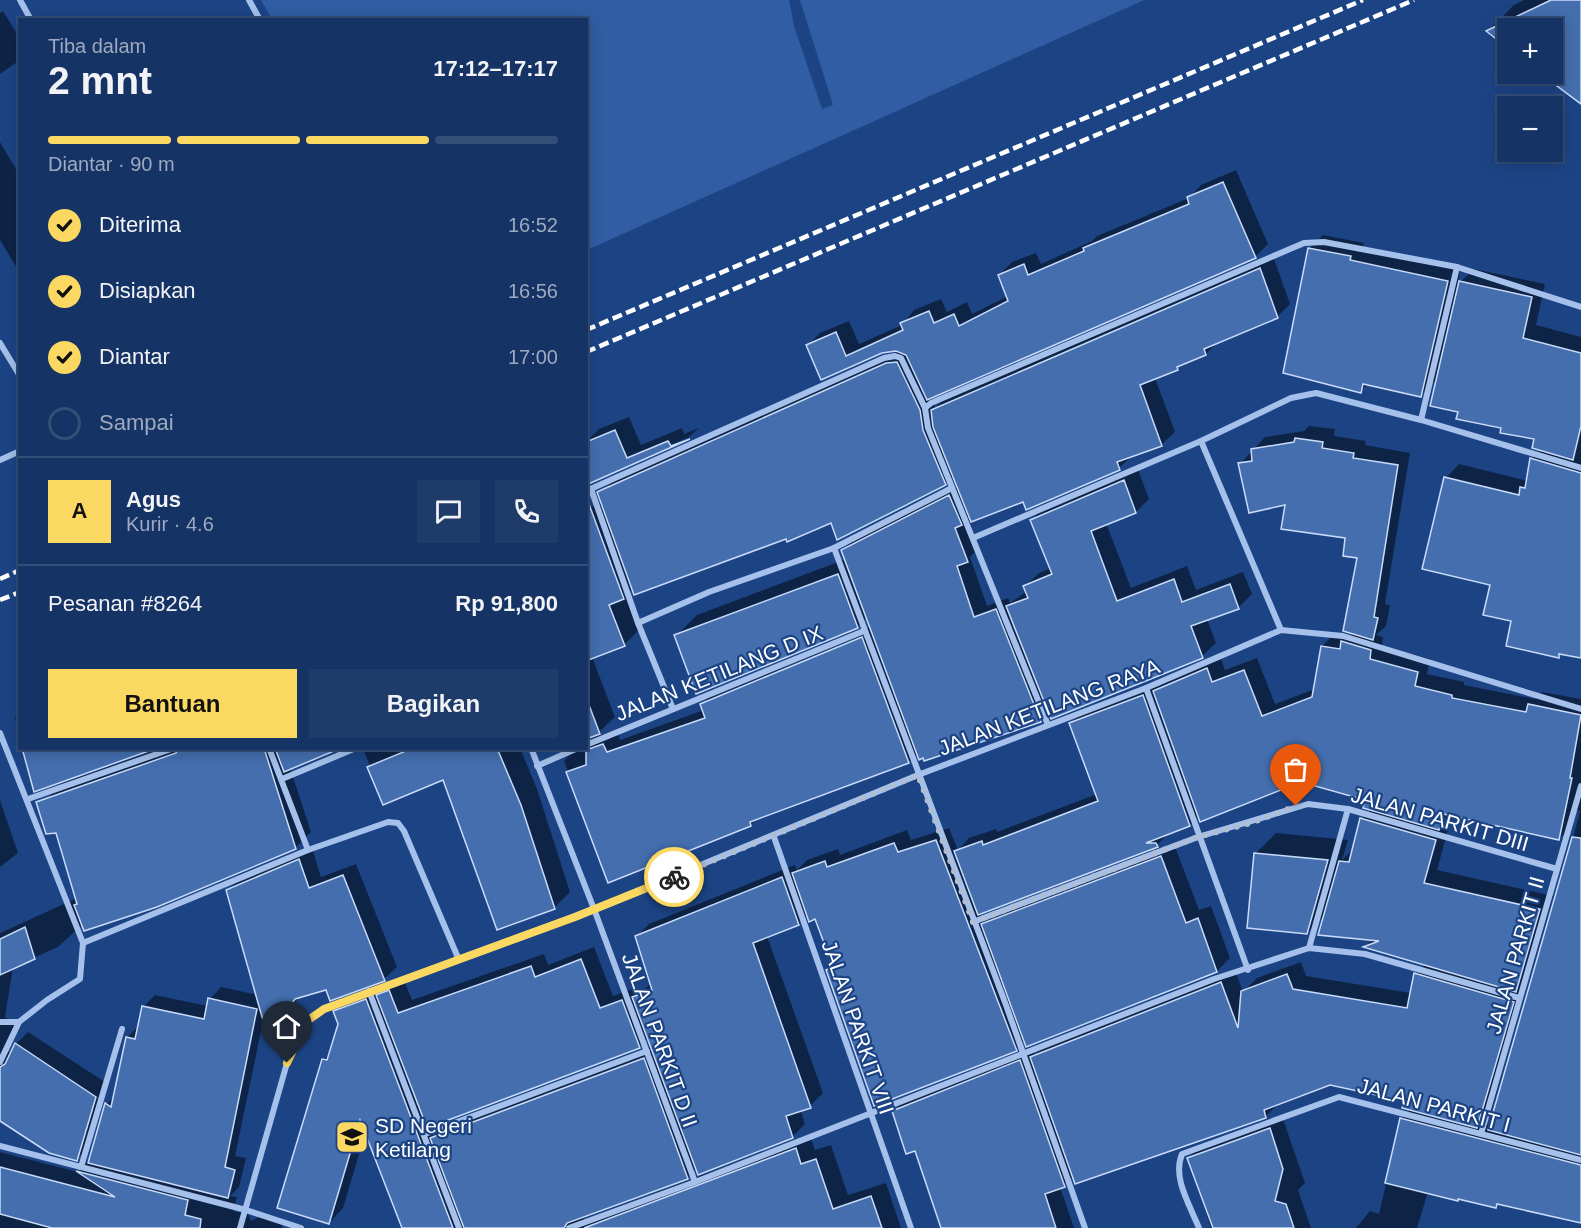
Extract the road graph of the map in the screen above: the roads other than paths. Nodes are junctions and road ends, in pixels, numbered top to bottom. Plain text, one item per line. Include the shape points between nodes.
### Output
1 (20, 0) edge
2 (249, 0) edge
3 (30, 18) edge
4 (259, 18) edge
5 (1457, 267) junction
6 (1581, 307) edge
7 (0, 344) edge
8 (18, 373) edge
9 (925, 408) junction
10 (1421, 420) junction
11 (1201, 441) junction
12 (18, 452) edge
13 (0, 460) edge
14 (1581, 468) edge
15 (950, 489) junction
16 (589, 490) edge
17 (972, 538) junction
18 (834, 548) junction
19 (639, 623) junction
20 (1281, 630) junction
21 (864, 631) junction
22 (1146, 688) junction
23 (673, 709) junction
24 (1581, 709) edge
25 (1048, 725) junction
26 (0, 733) edge
27 (588, 744) edge
28 (168, 750) edge
29 (270, 750) edge
30 (351, 750) edge
31 (532, 750) edge
32 (573, 750) edge
33 (537, 766) junction
34 (918, 775) junction
35 (282, 779) junction
36 (1581, 786) edge
37 (28, 800) junction
38 (1348, 809) junction
39 (774, 837) junction
40 (1198, 837) junction
41 (308, 850) junction
42 (1557, 869) junction
43 (594, 909) junction
44 (973, 922) junction
45 (83, 943) junction
46 (1309, 948) junction
47 (459, 960) junction
48 (1248, 970) junction
49 (369, 991) junction
50 (1519, 998) junction
51 (0, 1022) edge
52 (19, 1022) junction
53 (122, 1029) dead end
54 (646, 1051) junction
55 (1024, 1054) junction
56 (0, 1062) edge
57 (870, 1113) junction
58 (424, 1134) junction
59 (1481, 1134) junction
60 (0, 1146) edge
61 (1581, 1160) edge
62 (81, 1167) junction
63 (695, 1182) junction
64 (246, 1210) junction
65 (1198, 1227) edge
66 (240, 1228) edge
67 (302, 1228) edge
68 (459, 1228) edge
69 (569, 1228) edge
70 (911, 1228) edge
71 (1085, 1228) edge
72 (1190, 1228) edge

1 - 3 street
2 - 4 street
5 - 6 street
5 - 9 street via 1324,242 1304,243
5 - 10 street
7 - 8 street
9 - 15 street via 928,428
9 - 16 street via 901,358 884,358
10 - 11 street via 1316,393 1291,398
10 - 14 street
11 - 17 street
11 - 20 street
12 - 13 street
15 - 17 street
15 - 18 street
16 - 19 street
17 - 25 street
18 - 19 street via 709,592
18 - 21 street
19 - 23 street
20 - 22 street, JALAN KETILANG RAYA
20 - 24 street, JALAN KETILANG RAYA via 1343,636
21 - 23 street, JALAN KETILANG D IX
21 - 34 street
22 - 25 street, JALAN KETILANG RAYA
22 - 40 street
23 - 27 street, JALAN KETILANG D IX
25 - 34 street, JALAN KETILANG RAYA
26 - 37 street
28 - 37 street
29 - 35 street
30 - 35 street
31 - 33 street, JALAN PARKIT D II
32 - 33 street
33 - 43 street, JALAN PARKIT D II
34 - 39 street, JALAN KETILANG RAYA
34 - 44 street
35 - 41 street
36 - 42 street, JALAN PARKIT II
37 - 45 street
38 - 40 street, JALAN PARKIT DIII via 1319,804 1296,806
38 - 42 street, JALAN PARKIT DIII
38 - 46 street
39 - 43 street, JALAN KETILANG RAYA
39 - 57 street, JALAN PARKIT VIII
40 - 44 street, JALAN PARKIT DIII
40 - 48 street
41 - 45 street
41 - 47 street via 382,824 398,823
42 - 50 street, JALAN PARKIT II
43 - 47 street, JALAN KETILANG RAYA
43 - 54 street, JALAN PARKIT D II
44 - 55 street
45 - 52 street via 80,979
46 - 48 street
46 - 50 street via 1365,954
47 - 49 street, JALAN KETILANG RAYA
48 - 55 street via 1214,979
49 - 58 street
49 - 64 street, JALAN KETILANG RAYA via 324,1009 307,1021 297,1038
50 - 59 street, JALAN PARKIT II
51 - 52 street
52 - 56 street
53 - 62 street
54 - 58 street
54 - 63 street, JALAN PARKIT D II
55 - 57 street
55 - 71 street
57 - 63 street
57 - 70 street, JALAN PARKIT VIII
58 - 68 street
59 - 61 street, JALAN PARKIT I
59 - 65 street, JALAN PARKIT I via 1339,1097 1321,1101 1182,1154 1179,1178
60 - 62 street
62 - 64 street
63 - 69 street
64 - 66 street, JALAN KETILANG RAYA
64 - 67 street
65 - 72 street

